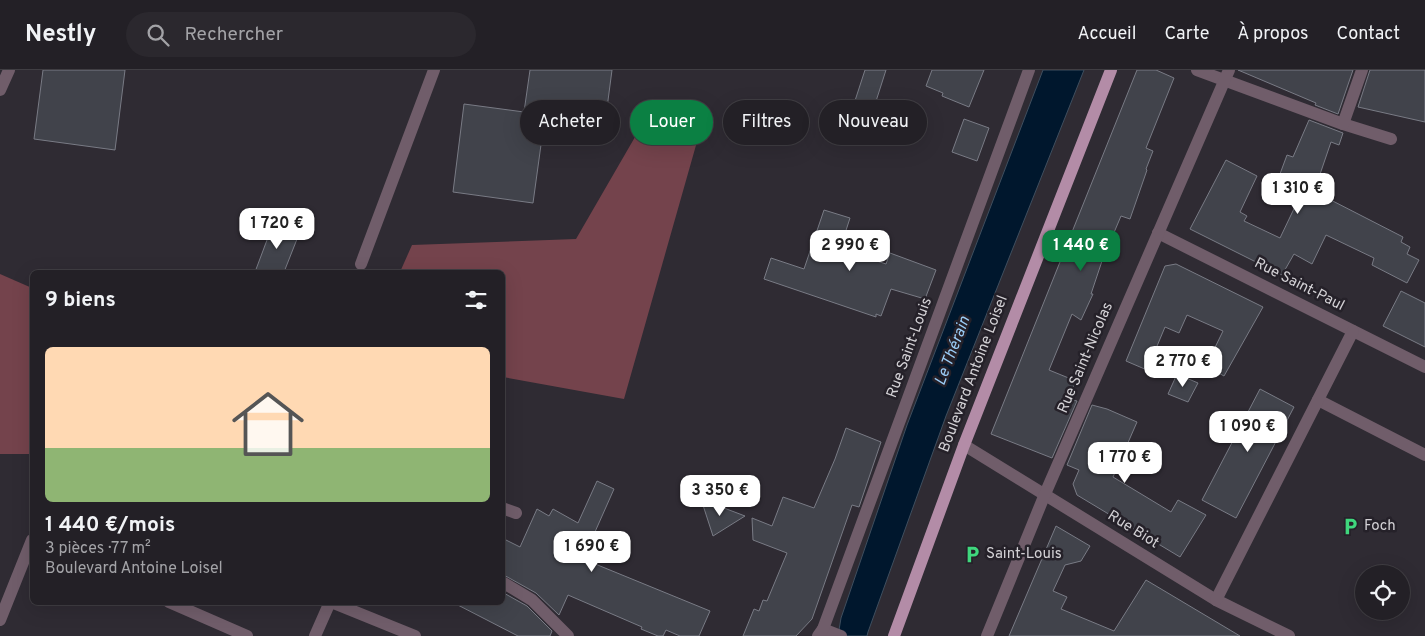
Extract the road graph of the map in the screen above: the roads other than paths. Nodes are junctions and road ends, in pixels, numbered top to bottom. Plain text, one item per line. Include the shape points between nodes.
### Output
1 (8, 70) edge
2 (434, 70) edge
3 (1030, 70) edge
4 (1112, 70) edge
5 (1197, 70) edge
6 (1362, 70) edge
7 (1226, 75) edge
8 (0, 90) edge
9 (1344, 124) junction
10 (1391, 139) dead end
11 (1158, 233) junction
12 (361, 264) dead end
13 (1353, 331) junction
14 (1425, 367) edge
15 (1318, 400) junction
16 (964, 445) junction
17 (1425, 455) edge
18 (1045, 494) junction
19 (505, 509) edge
20 (516, 514) dead end
21 (30, 548) edge
22 (505, 584) edge
23 (1216, 600) junction
24 (176, 605) edge
25 (330, 605) edge
26 (338, 605) edge
27 (0, 620) edge
28 (821, 632) edge
29 (247, 636) edge
30 (315, 636) edge
31 (415, 636) edge
32 (568, 636) edge
33 (842, 636) edge
34 (894, 636) edge
35 (987, 636) edge
36 (1289, 636) edge

1 - 8 street
2 - 12 street
3 - 28 street, Rue Saint-Louis
4 - 16 main road, Boulevard Antoine Loisel
5 - 7 street
6 - 9 street
7 - 9 street
7 - 11 street, Rue Saint-Nicolas
9 - 10 street
11 - 13 street, Rue Saint-Paul
11 - 18 street, Rue Saint-Nicolas
13 - 14 street, Rue Saint-Paul
13 - 15 street
15 - 17 street
15 - 23 street
16 - 18 street, Rue Biot
16 - 34 main road, Boulevard Antoine Loisel
18 - 23 street, Rue Biot
18 - 35 street, Rue Saint-Nicolas
19 - 20 street
21 - 27 street
22 - 32 street via 532,600
23 - 36 street, Rue Biot
24 - 29 street
25 - 30 street
26 - 31 street
28 - 33 street

